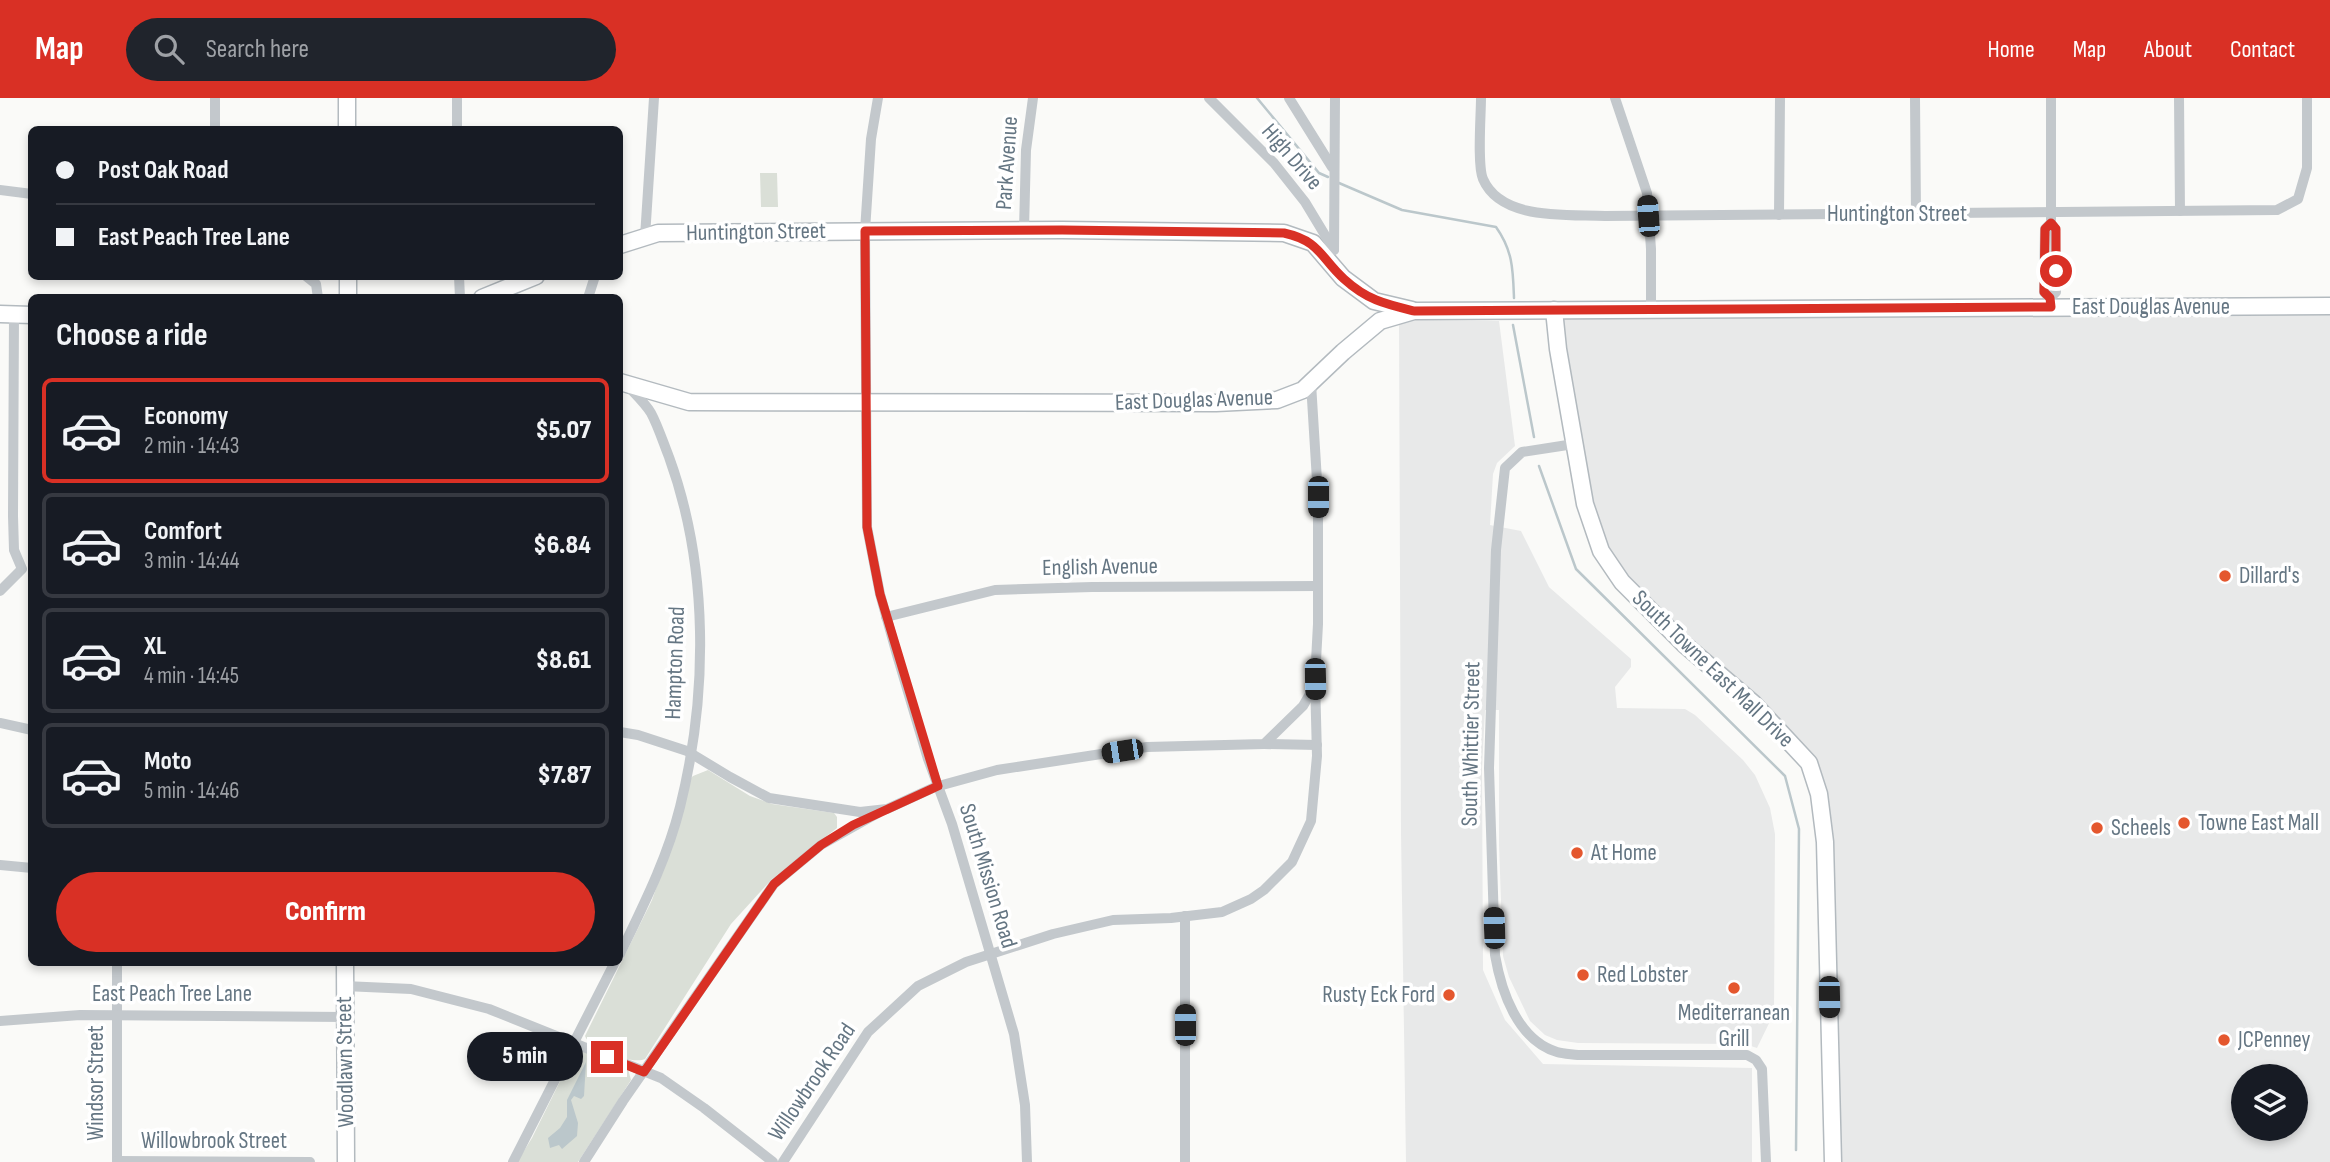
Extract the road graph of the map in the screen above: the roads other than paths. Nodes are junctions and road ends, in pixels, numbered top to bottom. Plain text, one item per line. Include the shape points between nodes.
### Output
1 (215, 98) edge
2 (347, 98) edge
3 (457, 98) edge
4 (654, 98) edge
5 (878, 98) edge
6 (1033, 98) edge
7 (1209, 98) edge
8 (1289, 98) edge
9 (1335, 98) edge
10 (1481, 98) edge
11 (1615, 98) edge
12 (1780, 98) edge
13 (1915, 98) edge
14 (2051, 98) edge
15 (2179, 98) edge
16 (2307, 98) edge
17 (215, 126) edge
18 (347, 126) edge
19 (457, 126) edge
20 (1334, 170) junction
21 (0, 190) edge
22 (28, 194) edge
23 (2180, 211) junction
24 (1916, 214) junction
25 (1779, 215) junction
26 (1648, 216) junction
27 (2051, 218) junction
28 (1024, 230) junction
29 (865, 231) junction
30 (645, 237) junction
31 (623, 244) edge
32 (1334, 258) junction
33 (526, 280) edge
34 (492, 294) edge
35 (2051, 303) junction
36 (2330, 306) edge
37 (1651, 309) junction
38 (1554, 310) junction
39 (1414, 311) junction
40 (28, 314) edge
41 (7, 315) edge
42 (623, 382) edge
43 (623, 383) edge
44 (1311, 383) junction
45 (865, 403) junction
46 (1574, 444) junction
47 (27, 569) edge
48 (1318, 586) junction
49 (0, 591) edge
50 (886, 617) junction
51 (1315, 679) junction
52 (0, 723) edge
53 (28, 729) edge
54 (623, 732) edge
55 (1264, 744) junction
56 (1317, 745) junction
57 (691, 753) junction
58 (938, 786) junction
59 (887, 809) junction
60 (0, 865) edge
61 (28, 868) edge
62 (1185, 916) junction
63 (623, 948) edge
64 (991, 954) junction
65 (117, 966) edge
66 (345, 966) edge
67 (613, 966) edge
68 (344, 986) junction
69 (117, 1015) junction
70 (344, 1017) junction
71 (0, 1021) edge
72 (575, 1045) junction
73 (644, 1072) junction
74 (117, 1162) edge
75 (310, 1162) edge
76 (346, 1162) edge
77 (513, 1162) edge
78 (584, 1162) edge
79 (773, 1162) edge
80 (783, 1162) edge
81 (1027, 1162) edge
82 (1185, 1162) edge
83 (1766, 1162) edge
84 (1833, 1162) edge

1 - 17 street
2 - 18 street
3 - 19 street
4 - 30 street
5 - 29 street, South Mission Road
6 - 28 street, Park Avenue
7 - 32 street, High Drive via 1275,163 1305,202
8 - 20 street
9 - 20 street
10 - 26 street, Huntington Street via 1482,177 1504,202 1529,213
11 - 26 street via 1647,193
12 - 25 street
13 - 24 street
14 - 27 street
15 - 23 street
16 - 23 street, Huntington Street via 2307,168 2298,199 2277,210
20 - 32 street
21 - 22 street
23 - 27 street, Huntington Street
24 - 25 street, Huntington Street
24 - 27 street, Huntington Street
25 - 26 street, Huntington Street
26 - 37 street
27 - 35 street via 2056,229 2056,292
28 - 29 street, Huntington Street
28 - 32 street, Huntington Street via 1284,233 1313,243
29 - 30 street, Huntington Street via 659,233
29 - 45 street, South Mission Road
30 - 31 street, Huntington Street
32 - 39 street, Huntington Street via 1343,278 1374,301
33 - 34 street
35 - 36 street, East Douglas Avenue
35 - 37 street, East Douglas Avenue
37 - 38 street, East Douglas Avenue
38 - 39 street, East Douglas Avenue
38 - 46 street, South Towne East Mall Drive
39 - 44 street, East Douglas Avenue via 1380,321
40 - 41 street
41 - 47 street via 14,550
42 - 45 street, East Douglas Avenue via 689,402
43 - 57 street, Hampton Road via 650,411 662,438 677,479 694,555 699,648
44 - 45 street, East Douglas Avenue via 1277,400 1216,403
44 - 48 street, Willowbrook Road
45 - 50 street, South Mission Road via 867,527
46 - 83 street, South Whittier Street via 1522,452 1505,468 1496,550 1489,768 1497,969 1526,1031 1549,1048 1578,1055 1743,1055 1756,1060 1762,1069
46 - 84 street, South Towne East Mall Drive via 1585,504 1601,551 1622,582 1685,645 1753,703 1809,763 1819,794 1825,842
47 - 49 street
48 - 50 street, English Avenue via 995,590
48 - 51 street, Willowbrook Road
50 - 58 street, South Mission Road
51 - 55 street via 1303,706
51 - 56 street, Willowbrook Road
52 - 53 street
54 - 57 street
55 - 56 street
55 - 58 street via 1147,747 997,770
56 - 62 street, Willowbrook Road via 1311,821 1292,862 1251,899 1222,912
57 - 59 street via 769,798 860,812
57 - 63 street, Hampton Road via 657,877
58 - 59 street
58 - 64 street, South Mission Road
59 - 73 street via 821,845 774,884
60 - 61 street
62 - 64 street, Willowbrook Road via 1113,920
62 - 82 street
64 - 80 street, Willowbrook Road via 918,986 868,1032
64 - 81 street, South Mission Road via 1014,1034 1026,1105
65 - 69 street, Windsor Street
66 - 68 street, Woodlawn Street
67 - 72 street
68 - 70 street, Woodlawn Street
68 - 72 street via 411,989 476,1005
69 - 70 street, East Peach Tree Lane
69 - 71 street, East Peach Tree Lane
69 - 74 street, Windsor Street
70 - 76 street, Woodlawn Street
72 - 73 street
72 - 77 street
73 - 78 street
73 - 79 street via 704,1108
74 - 75 street, Willowbrook Street

